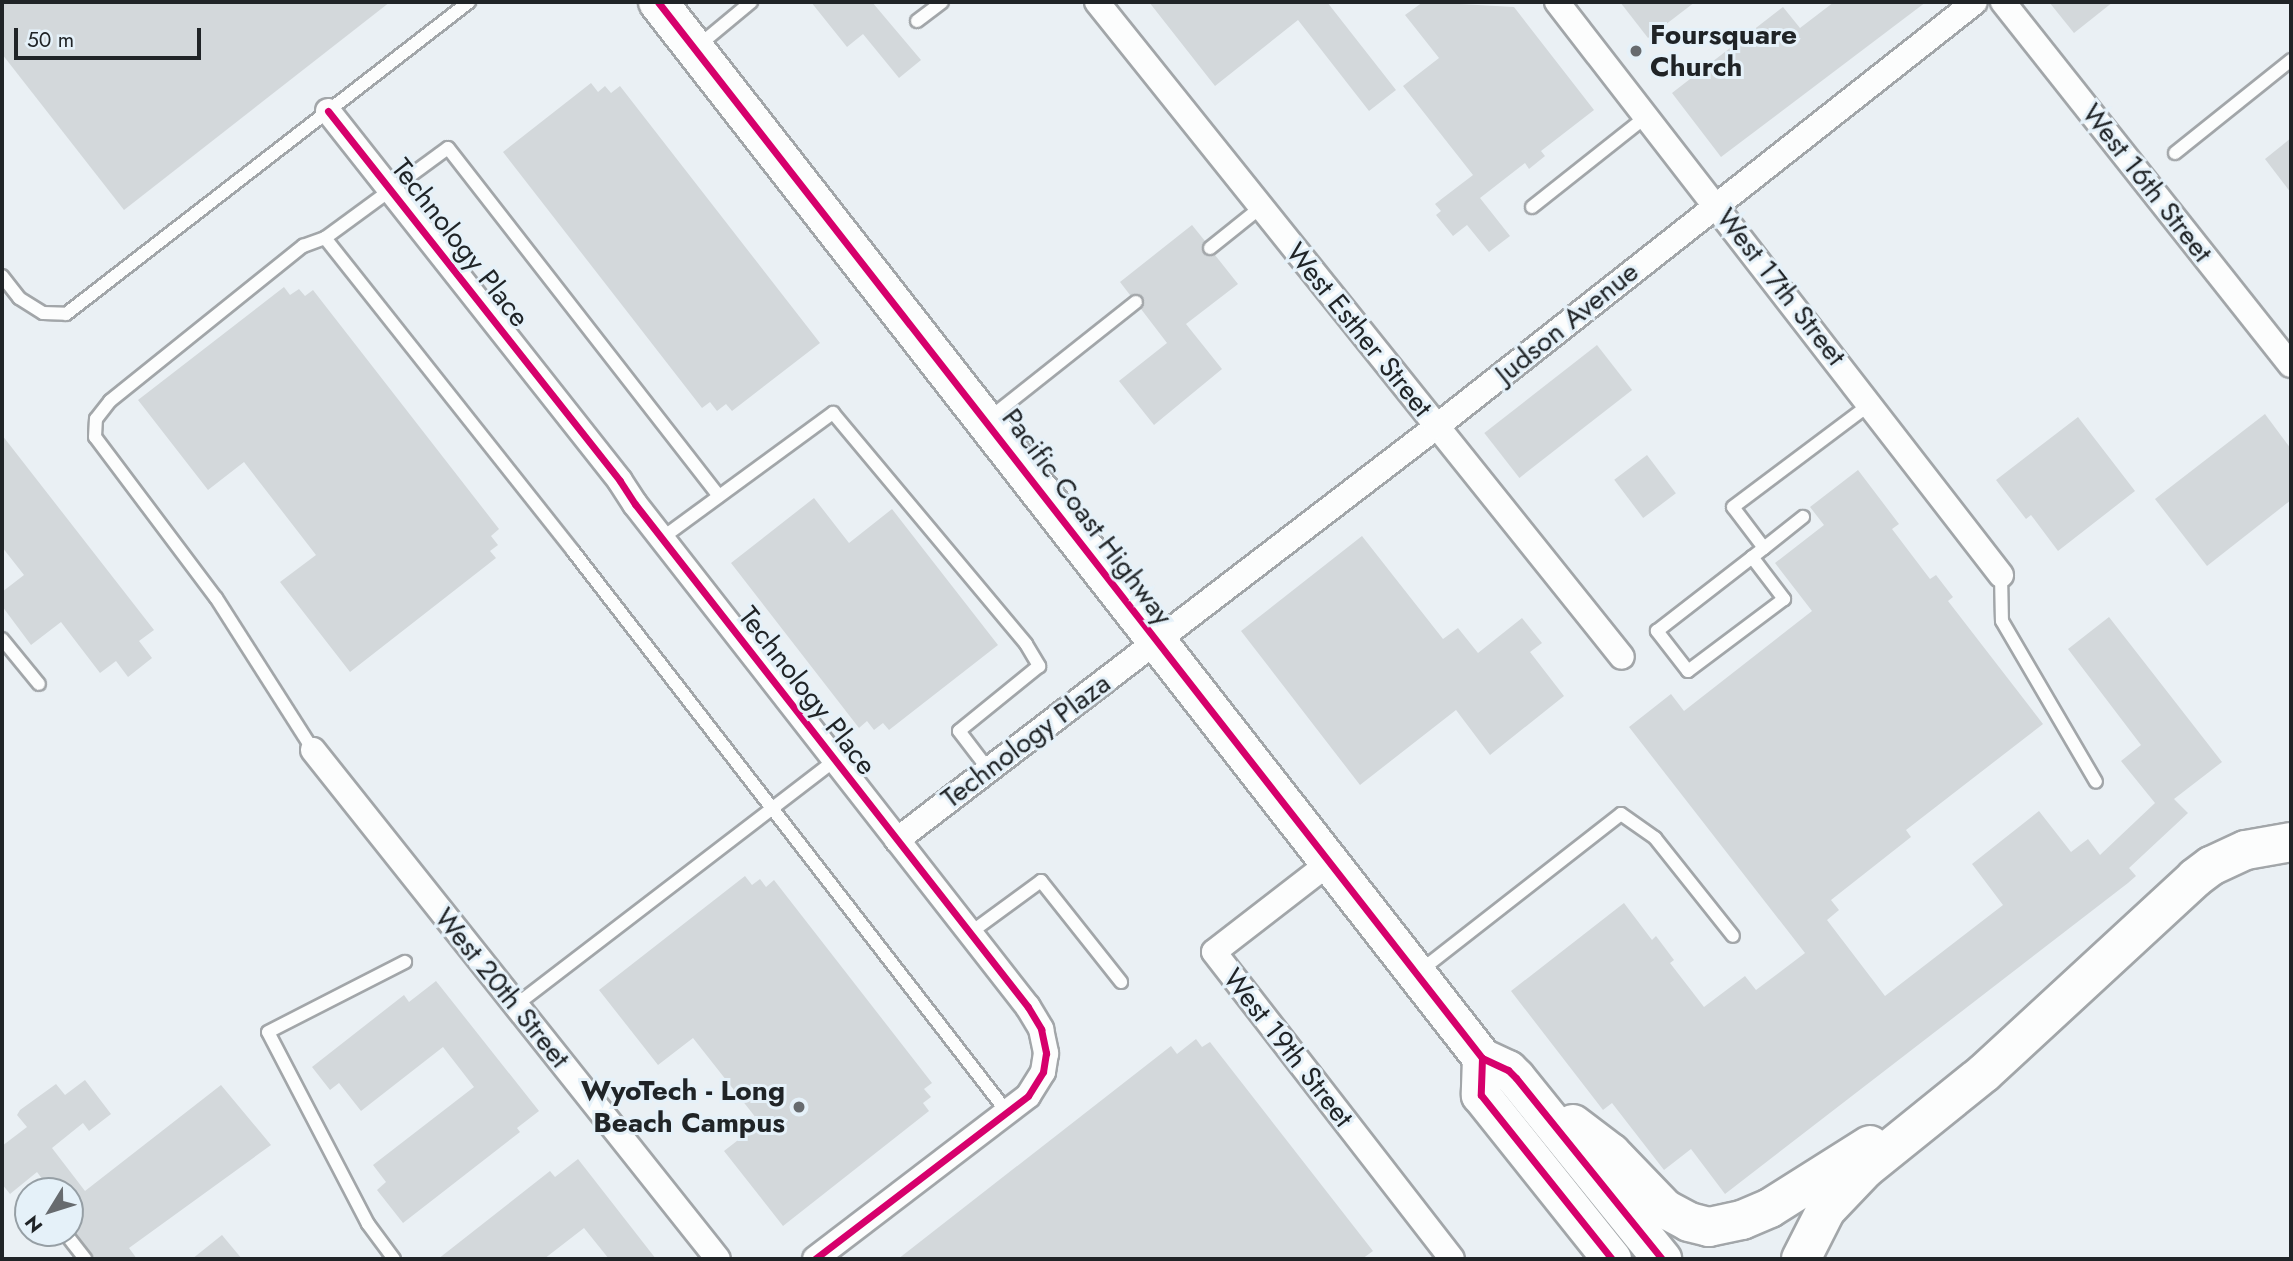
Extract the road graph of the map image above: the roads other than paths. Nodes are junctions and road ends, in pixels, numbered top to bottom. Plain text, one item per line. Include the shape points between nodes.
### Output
1 (469, 2) edge
2 (658, 2) edge
3 (751, 2) edge
4 (942, 2) edge
5 (1097, 2) edge
6 (1557, 2) edge
7 (1975, 2) edge
8 (2003, 2) edge
9 (918, 21) dead end
10 (695, 49) junction
11 (2291, 60) edge
12 (328, 111) junction
13 (1647, 116) junction
14 (2175, 153) dead end
15 (390, 188) junction
16 (1717, 204) junction
17 (1532, 207) dead end
18 (1260, 208) junction
19 (325, 238) junction
20 (1210, 248) dead end
21 (2, 276) edge
22 (1136, 302) dead end
23 (2291, 365) edge
24 (1870, 404) junction
25 (987, 420) junction
26 (1436, 427) junction
27 (719, 496) junction
28 (1803, 517) dead end
29 (662, 538) junction
30 (1764, 548) junction
31 (1752, 557) junction
32 (2001, 575) joint
33 (2, 639) edge
34 (1156, 642) junction
35 (1622, 657) dead end
36 (39, 684) dead end
37 (313, 750) joint
38 (835, 760) junction
39 (988, 769) junction
40 (2095, 782) dead end
41 (771, 809) junction
42 (897, 840) junction
43 (2291, 842) edge
44 (1329, 863) junction
45 (970, 933) junction
46 (1733, 936) dead end
47 (405, 962) dead end
48 (1417, 974) junction
49 (1121, 982) dead end
50 (516, 1006) junction
51 (1482, 1058) junction
52 (1516, 1078) junction
53 (1934, 1111) junction
54 (1007, 1112) junction
55 (1543, 1173) junction
56 (394, 1259) edge
57 (718, 1259) edge
58 (815, 1259) edge
59 (1452, 1259) edge
60 (1583, 1259) edge
61 (1612, 1259) edge
62 (1662, 1259) edge
63 (1801, 1259) edge

1 - 12 lane
2 - 10 highway, Pacific Coast Highway
3 - 10 lane
4 - 9 lane
5 - 18 street, West Esther Street
6 - 13 street, West 17th Street
7 - 16 street, Judson Avenue
8 - 23 street, West 16th Street
10 - 25 highway, Pacific Coast Highway
11 - 14 lane
12 - 15 street, Technology Place
12 - 21 lane via 66,314 43,313 19,298
13 - 16 street, West 17th Street
13 - 17 lane
15 - 19 lane
15 - 27 lane via 448,148
15 - 29 street, Technology Place
16 - 24 street, West 17th Street
16 - 26 street, Judson Avenue
18 - 20 lane
18 - 26 street, West Esther Street
19 - 37 lane via 303,246 110,401 96,419 95,437 216,598
19 - 41 lane
22 - 25 lane
24 - 30 lane via 1733,507
24 - 32 street, West 17th Street
25 - 34 highway, Pacific Coast Highway
26 - 34 street, Judson Avenue
26 - 35 street, West Esther Street
27 - 29 lane
27 - 39 lane via 832,413 1026,644 1039,666 960,731
28 - 30 lane
29 - 38 street, Technology Place
30 - 31 lane
31 - 31 lane via 1657,631 1688,671 1784,599
32 - 40 lane via 2002,621
33 - 36 lane
34 - 39 street, Technology Plaza
34 - 44 highway, Pacific Coast Highway
37 - 50 street, West 20th Street
38 - 41 lane
38 - 42 street, Technology Place
39 - 42 street, Technology Plaza
41 - 50 lane
41 - 54 lane
42 - 45 street, Technology Place
43 - 53 highway via 2246,850 2195,878 1984,1073
44 - 48 highway, Pacific Coast Highway
44 - 59 street, West 19th Street via 1214,952
45 - 49 lane via 1041,881
45 - 54 street, Technology Place via 1041,1029 1043,1072 1028,1096
46 - 48 lane via 1655,838 1621,814
47 - 56 lane via 268,1032 368,1224
48 - 51 highway, Pacific Coast Highway
50 - 57 street, West 20th Street
51 - 52 highway, Pacific Coast Highway
51 - 55 highway via 1481,1095
52 - 53 highway via 1611,1153 1665,1209 1709,1227 1769,1208 1850,1156
52 - 62 highway, Pacific Coast Highway
53 - 63 highway via 1865,1169 1826,1210
54 - 58 street, Technology Place
55 - 60 highway
55 - 61 highway

